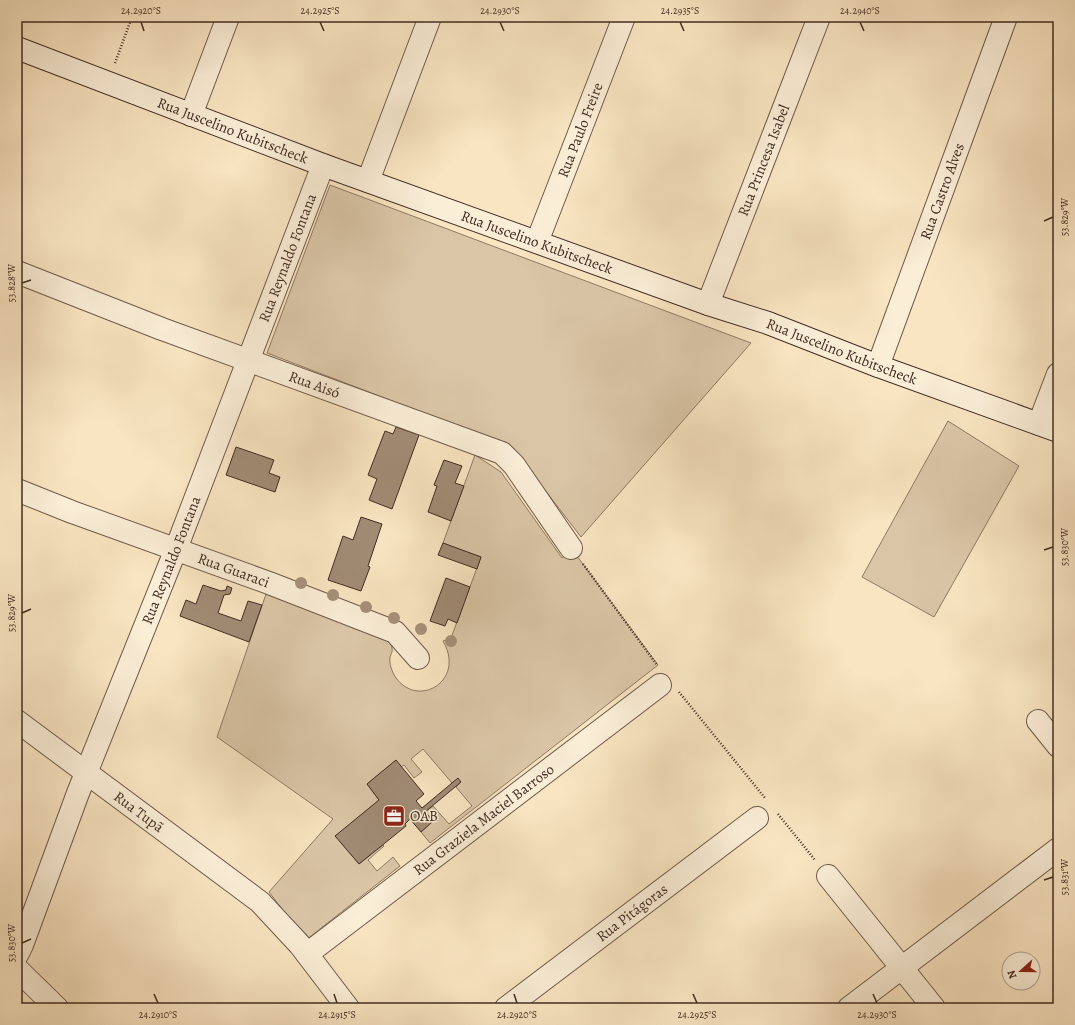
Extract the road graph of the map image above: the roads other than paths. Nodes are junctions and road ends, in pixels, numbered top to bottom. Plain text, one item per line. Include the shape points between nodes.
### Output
1 (228, 17) edge
2 (430, 17) edge
3 (624, 17) edge
4 (819, 17) edge
5 (1006, 17) edge
6 (17, 48) edge
7 (191, 115) junction
8 (323, 165) junction
9 (368, 181) junction
10 (537, 242) junction
11 (17, 272) edge
12 (708, 304) junction
13 (248, 360) junction
14 (878, 366) junction
15 (1058, 374) edge
16 (1048, 427) edge
17 (17, 490) edge
18 (571, 548) road end
19 (176, 549) junction
20 (418, 658) dead end
21 (664, 682) road end
22 (17, 721) edge
23 (1038, 721) dead end
24 (1058, 746) edge
25 (87, 772) junction
26 (764, 812) road end
27 (1058, 849) edge
28 (828, 876) road end
29 (307, 954) junction
30 (17, 955) edge
31 (902, 968) junction
32 (17, 970) edge
33 (57, 1008) edge
34 (348, 1008) edge
35 (506, 1008) edge
36 (849, 1008) edge
37 (934, 1008) edge

1 - 7 street
2 - 9 street
3 - 10 street, Rua Paulo Freire
4 - 12 street, Rua Princesa Isabel
5 - 14 street, Rua Castro Alves
6 - 7 street, Rua Juscelino Kubitscheck
7 - 8 street, Rua Juscelino Kubitscheck
8 - 9 street, Rua Juscelino Kubitscheck
8 - 13 street, Rua Reynaldo Fontana
9 - 10 street, Rua Juscelino Kubitscheck
10 - 12 street, Rua Juscelino Kubitscheck
11 - 13 street, Rua Aisó
12 - 14 street, Rua Juscelino Kubitscheck via 768,323
13 - 18 street, Rua Aisó via 502,453 514,465
13 - 19 street, Rua Reynaldo Fontana
14 - 16 street, Rua Juscelino Kubitscheck
15 - 16 street
17 - 19 street, Rua Guaraci
19 - 20 street, Rua Guaraci via 395,632
19 - 25 street, Rua Reynaldo Fontana
21 - 29 street, Rua Graziela Maciel Barroso
22 - 25 street, Rua Tupã
23 - 24 street
25 - 29 street, Rua Tupã via 260,902
25 - 30 street, Rua Reynaldo Fontana
26 - 35 street, Rua Pitágoras
27 - 31 street
28 - 31 street
29 - 34 street, Rua Tupã
31 - 36 street
31 - 37 street
32 - 33 street

